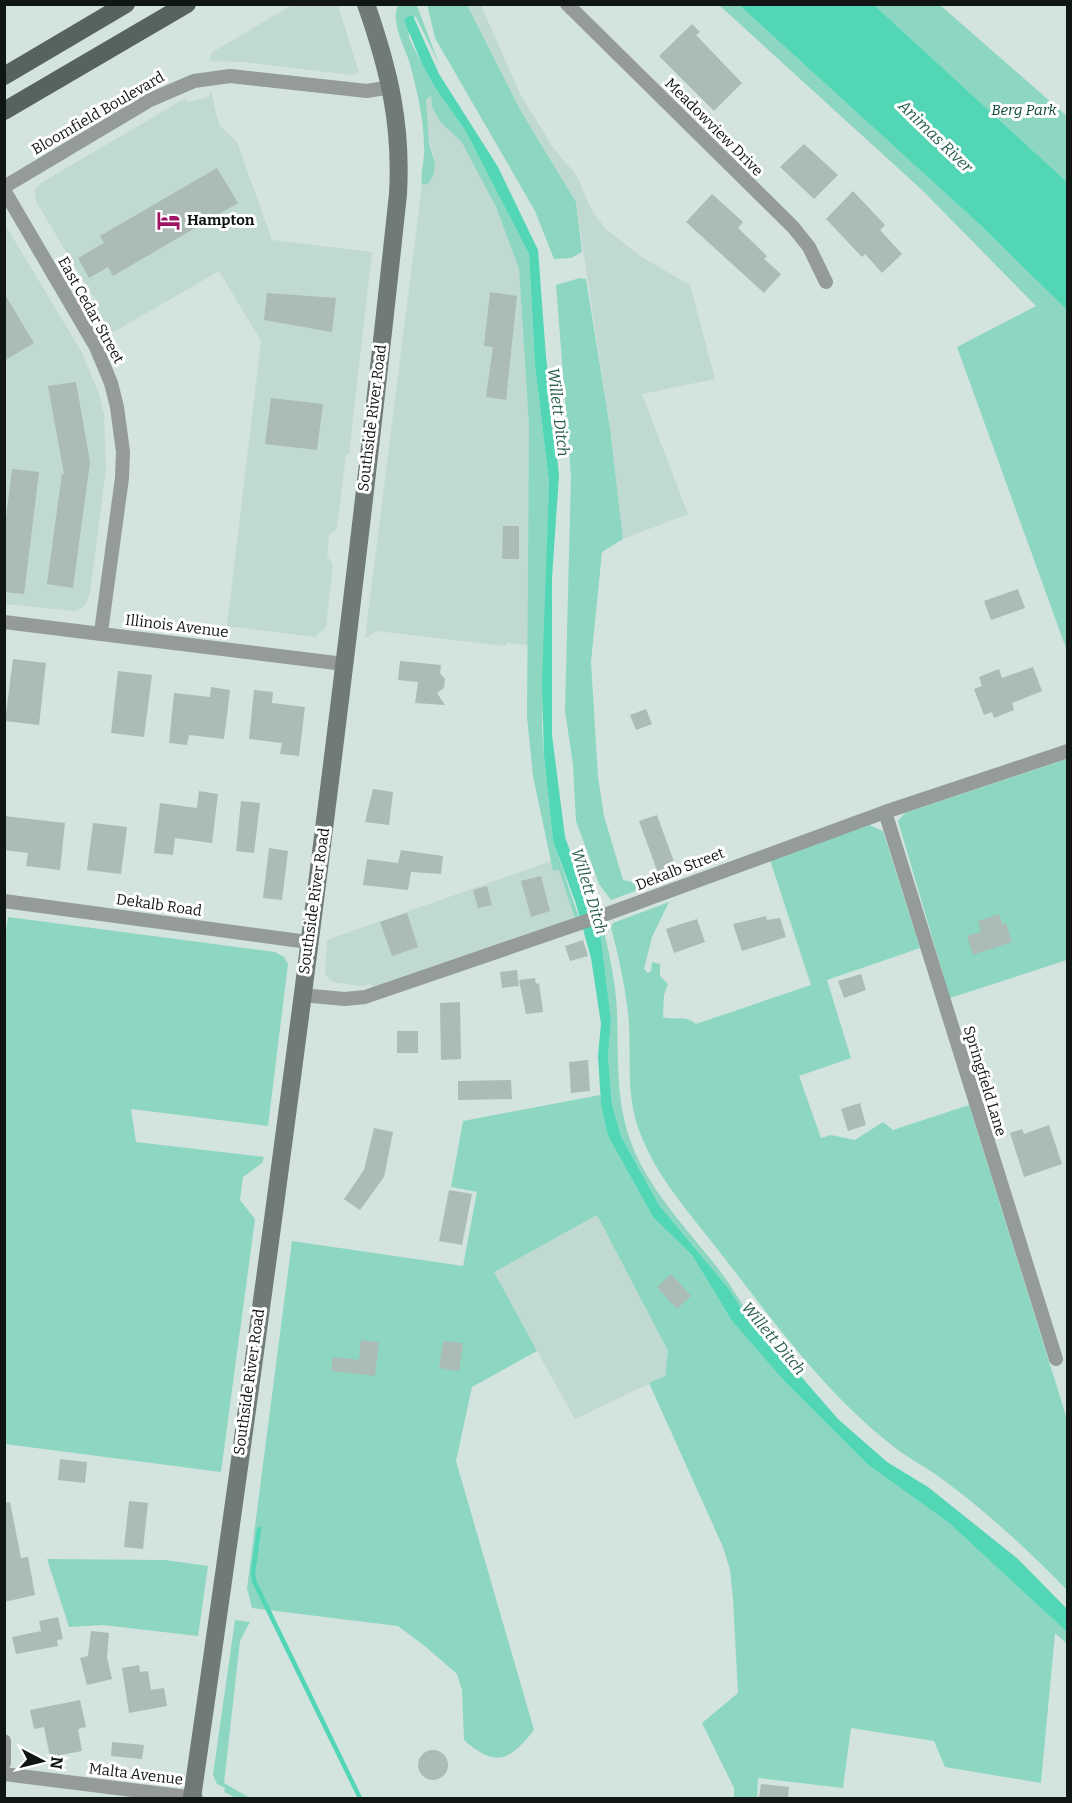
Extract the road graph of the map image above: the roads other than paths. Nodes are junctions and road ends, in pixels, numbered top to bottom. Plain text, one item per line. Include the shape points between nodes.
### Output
1 (126, 4) edge
2 (187, 4) edge
3 (366, 4) edge
4 (567, 4) edge
5 (4, 76) edge
6 (391, 87) junction
7 (4, 111) edge
8 (4, 189) edge
9 (826, 282) dead end
10 (4, 622) edge
11 (101, 632) junction
12 (344, 664) junction
13 (1068, 751) edge
14 (885, 812) junction
15 (4, 901) edge
16 (308, 942) junction
17 (301, 994) junction
18 (1056, 1359) dead end
19 (4, 1741) edge
20 (4, 1763) edge
21 (4, 1774) edge
22 (193, 1798) edge

1 - 5 main road
2 - 7 main road
3 - 6 main road, Southside River Road
4 - 9 street, Meadowview Drive via 793,227 809,247
6 - 8 street, Bloomfield Boulevard via 367,91 230,76 194,81 150,100
6 - 12 main road, Southside River Road via 398,125 398,194
8 - 11 street, East Cedar Street via 96,347 117,407 122,478
10 - 11 street, Illinois Avenue
11 - 12 street, Illinois Avenue
12 - 16 main road, Southside River Road
13 - 14 street, Dekalb Street
14 - 17 street, Dekalb Street via 574,926 365,997
14 - 18 street, Springfield Lane
15 - 16 street, Dekalb Road
16 - 17 main road, Southside River Road
17 - 22 main road, Southside River Road
19 - 20 street
21 - 22 street, Malta Avenue

